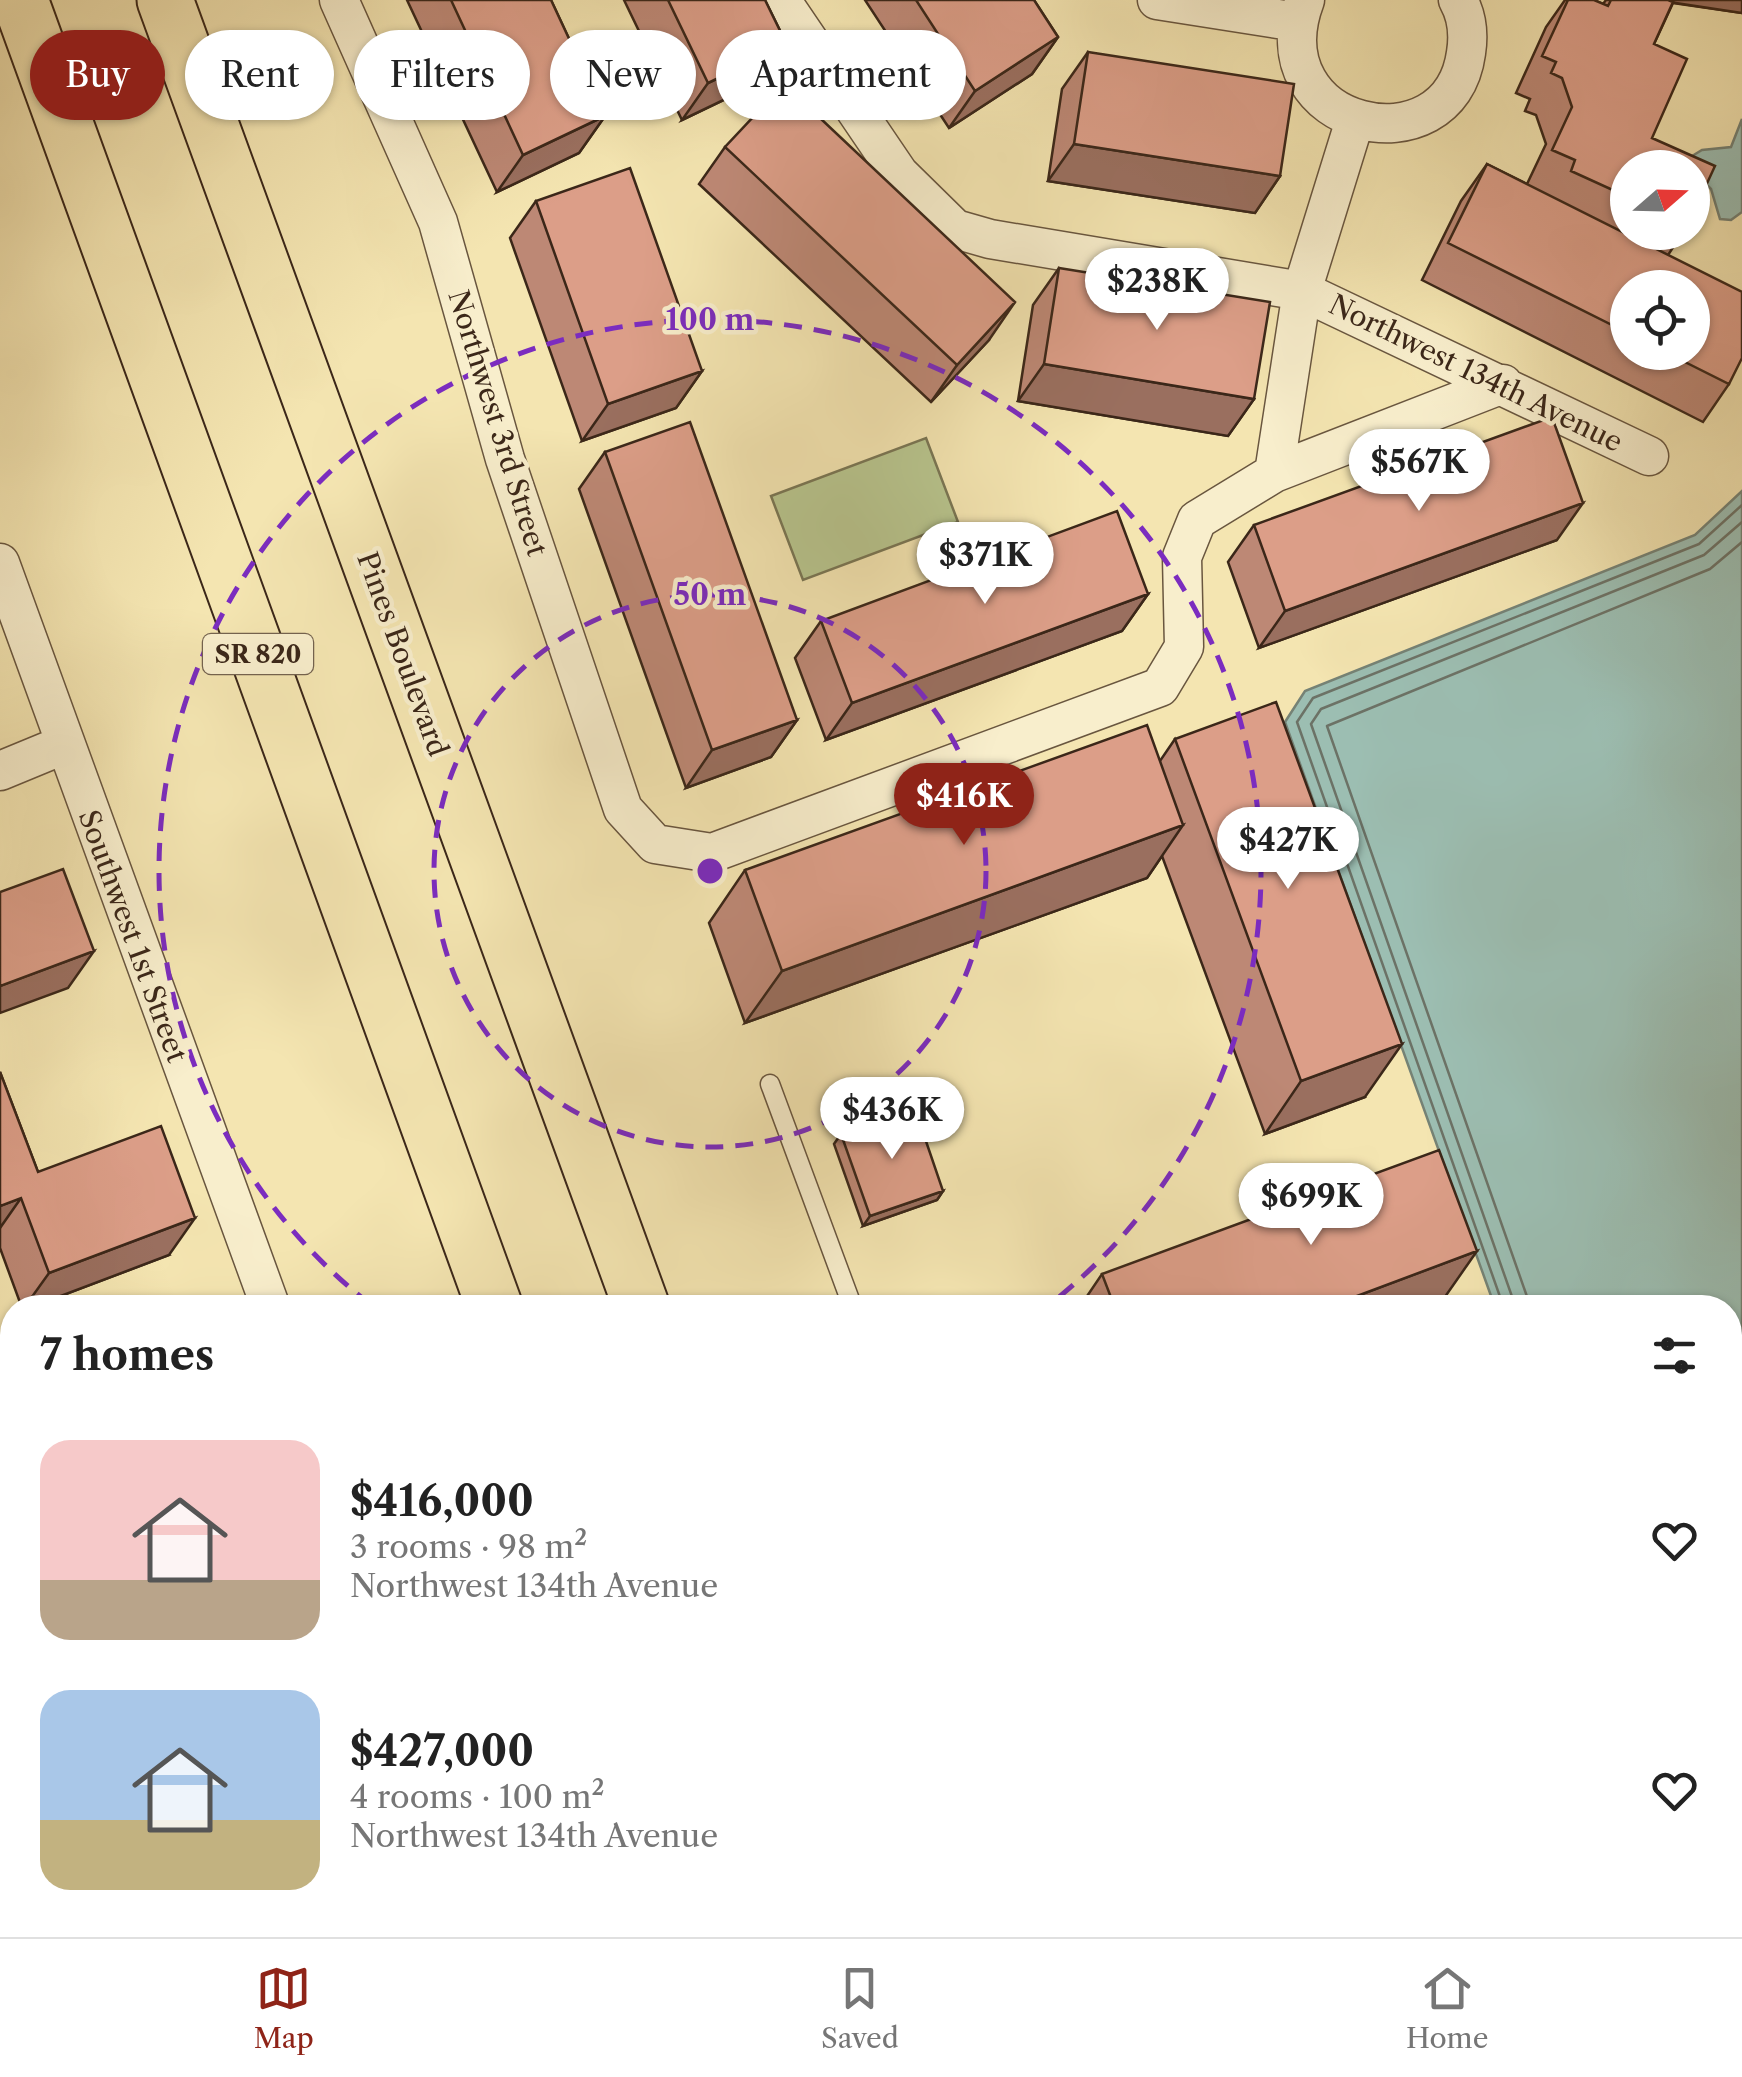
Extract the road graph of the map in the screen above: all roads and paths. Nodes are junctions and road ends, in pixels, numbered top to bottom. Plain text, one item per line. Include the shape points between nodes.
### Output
1 (20, 0) edge
2 (165, 0) edge
3 (339, 0) edge
4 (781, 0) edge
5 (1157, 0) edge
6 (1458, 0) edge
7 (1301, 11) edge
8 (1355, 120) junction
9 (1302, 291) junction
10 (1504, 384) junction
11 (1649, 456) dead end
12 (1274, 473) junction
13 (0, 563) edge
14 (63, 745) junction
15 (0, 770) edge
16 (770, 1084) dead end
17 (267, 1295) edge
18 (490, 1295) edge
19 (637, 1295) edge
20 (847, 1295) edge

1 - 18 highway, SR 820
2 - 19 highway, Pines Boulevard
3 - 12 street, Northwest 3rd Street via 438,222 505,459 623,809 655,844 712,853 1160,687 1184,647 1182,557 1198,520
4 - 9 street via 899,174 955,229
5 - 7 street
6 - 8 street via 1468,36 1453,88 1409,120
7 - 8 street via 1302,71 1332,110
8 - 9 street, Northwest 134th Avenue
9 - 10 street, Northwest 134th Avenue
9 - 12 street, Northwest 134th Avenue
10 - 11 street, Northwest 134th Avenue
10 - 12 street
13 - 14 street, Southwest 1st Street
14 - 15 street
14 - 17 street, Southwest 1st Street
16 - 20 lane

